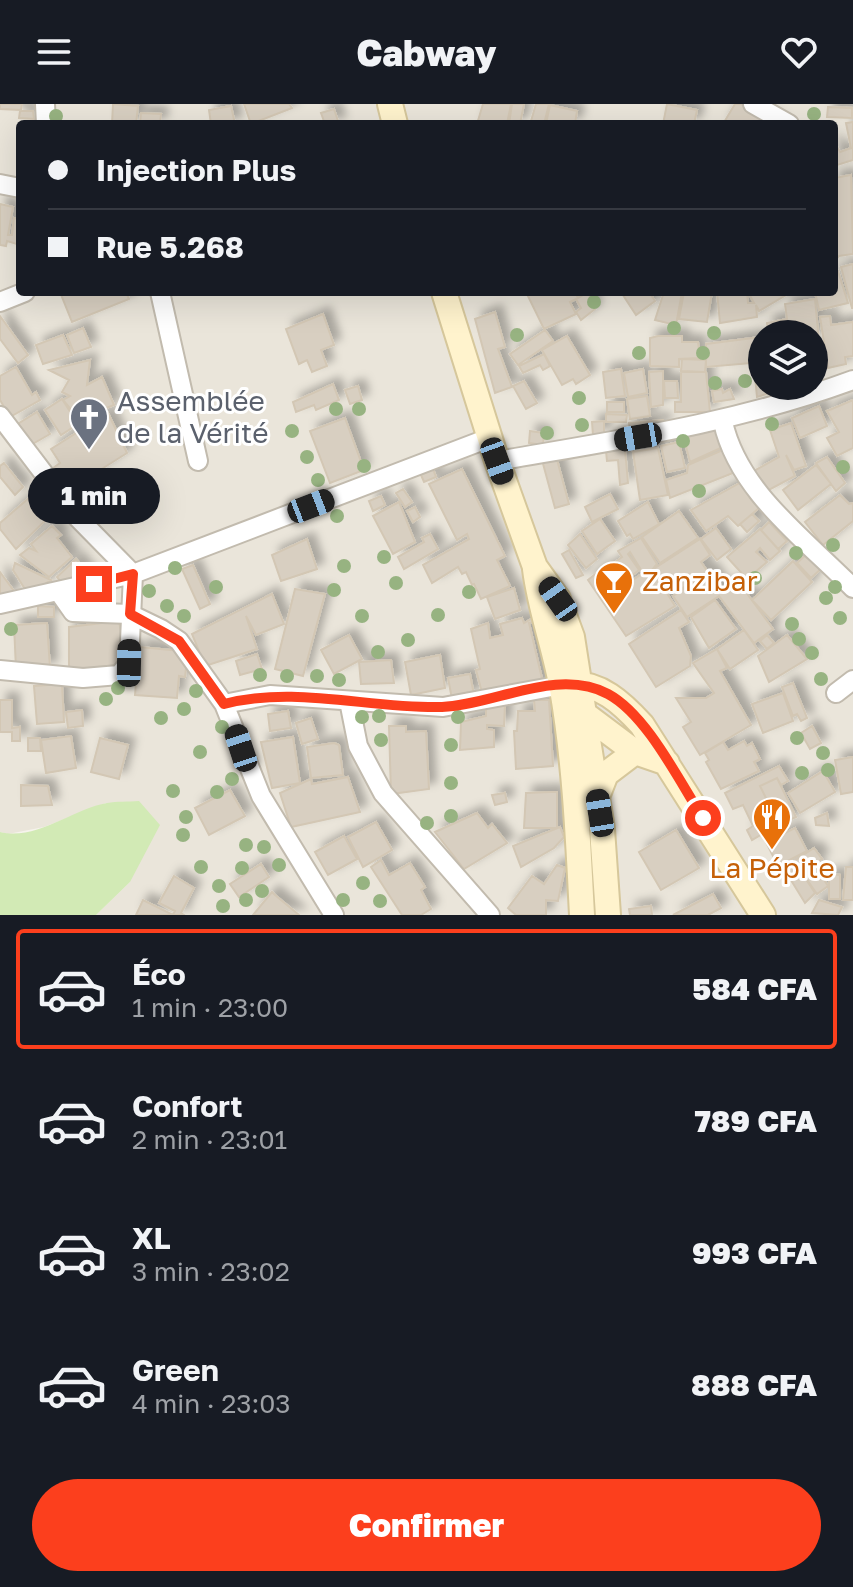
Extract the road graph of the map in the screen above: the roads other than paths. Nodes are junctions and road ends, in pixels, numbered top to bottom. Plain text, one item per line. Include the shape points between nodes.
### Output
1 (753, 104) edge
2 (782, 120) edge
3 (161, 296) edge
4 (445, 296) edge
5 (853, 380) edge
6 (0, 416) edge
7 (723, 422) junction
8 (489, 438) junction
9 (198, 461) dead end
10 (497, 461) junction
11 (535, 567) junction
12 (133, 574) junction
13 (853, 588) edge
14 (59, 592) junction
15 (0, 604) edge
16 (130, 614) junction
17 (572, 637) junction
18 (0, 670) edge
19 (853, 680) edge
20 (571, 684) junction
21 (836, 693) dead end
22 (349, 701) junction
23 (623, 703) junction
24 (224, 704) junction
25 (576, 716) junction
26 (635, 752) junction
27 (667, 763) junction
28 (597, 797) junction
29 (334, 915) edge
30 (490, 915) edge
31 (582, 915) edge
32 (608, 915) edge
33 (763, 915) edge

1 - 2 street
3 - 9 street
4 - 8 main road
5 - 7 street
6 - 12 street via 77,517
7 - 10 street
7 - 13 street via 730,450 745,475
8 - 10 main road
8 - 12 street
10 - 11 main road
11 - 17 main road via 558,599
11 - 20 main road via 539,603
12 - 14 street
12 - 16 street
14 - 15 street
14 - 16 street via 73,612
16 - 18 street via 129,663 119,675 83,678
16 - 24 street via 179,641
17 - 20 main road
17 - 23 main road
19 - 21 street
20 - 22 street via 443,707
20 - 23 main road
20 - 25 main road
22 - 24 street via 270,695
22 - 30 street via 358,746 383,793
23 - 27 main road
24 - 29 street via 261,796
25 - 26 main road
25 - 28 main road
25 - 31 main road
26 - 27 main road
26 - 28 main road via 606,774
27 - 33 main road
28 - 32 main road

